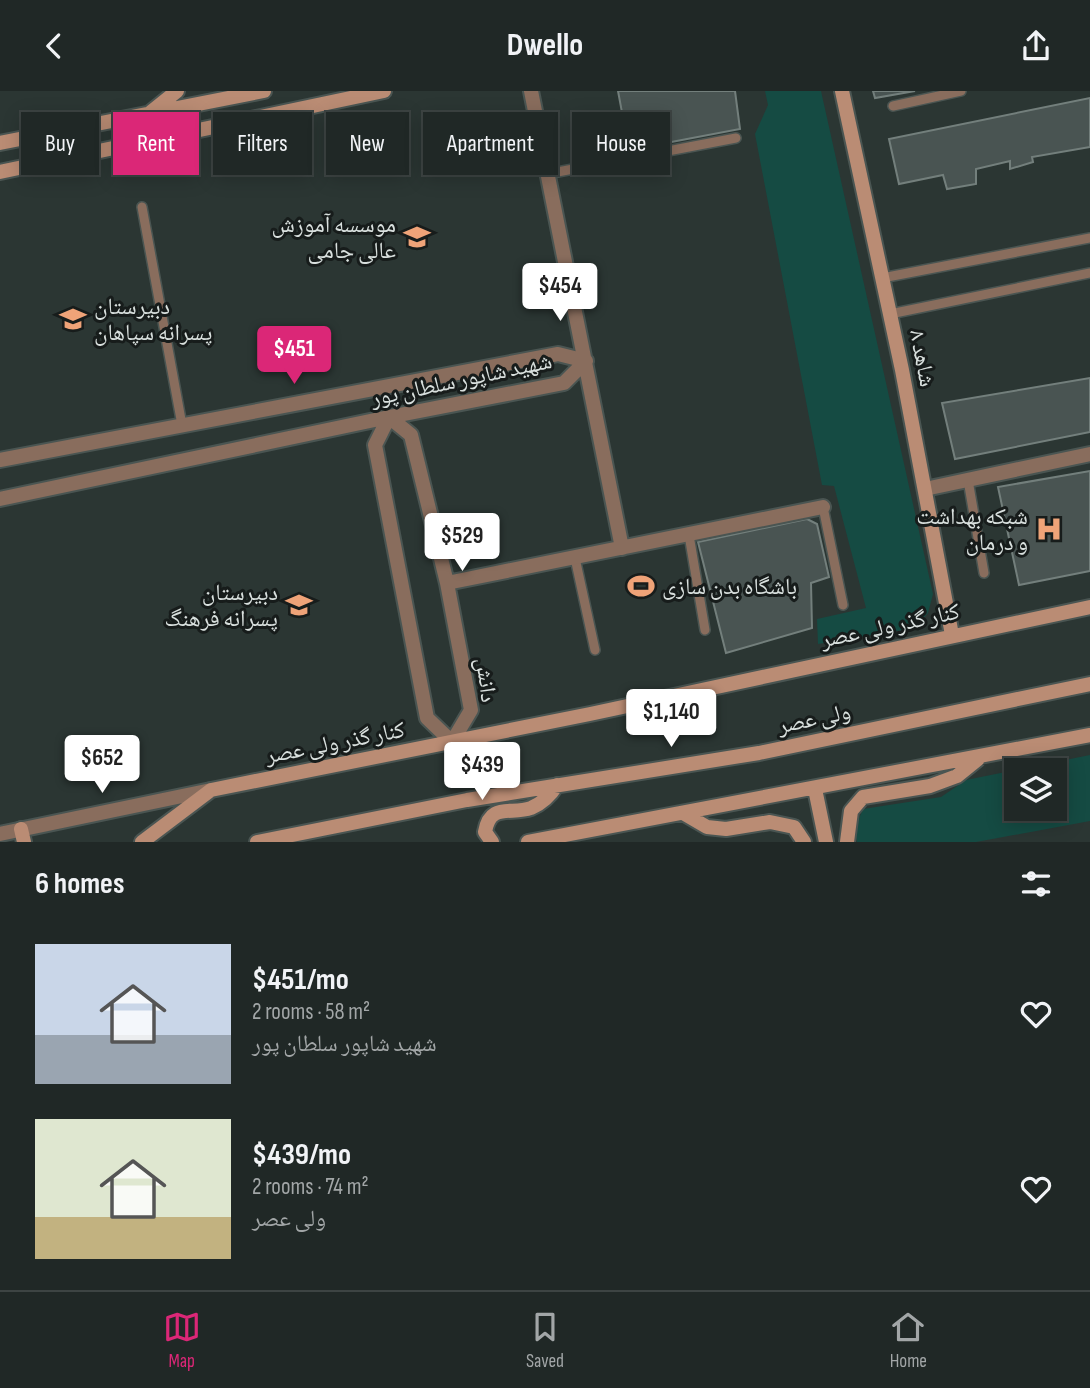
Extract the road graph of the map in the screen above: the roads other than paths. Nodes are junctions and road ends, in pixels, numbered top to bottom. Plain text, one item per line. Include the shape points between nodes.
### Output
1 (177, 91) edge
2 (264, 91) edge
3 (384, 91) edge
4 (531, 91) edge
5 (842, 91) edge
6 (961, 91) edge
7 (231, 94) edge
8 (893, 106) dead end
9 (151, 112) edge
10 (156, 112) edge
11 (235, 112) edge
12 (288, 112) edge
13 (535, 112) edge
14 (113, 121) edge
15 (213, 128) edge
16 (736, 138) dead end
17 (0, 143) edge
18 (0, 172) edge
19 (558, 172) edge
20 (547, 175) edge
21 (142, 207) dead end
22 (1090, 238) edge
23 (1090, 273) edge
24 (882, 278) junction
25 (890, 314) junction
26 (586, 362) junction
27 (389, 417) junction
28 (182, 425) junction
29 (1090, 454) edge
30 (0, 460) edge
31 (968, 480) junction
32 (925, 489) junction
33 (0, 499) edge
34 (823, 507) joint
35 (689, 535) junction
36 (622, 548) junction
37 (575, 558) junction
38 (984, 573) dead end
39 (447, 583) junction
40 (843, 604) dead end
41 (1090, 607) edge
42 (705, 630) dead end
43 (952, 635) junction
44 (595, 650) dead end
45 (1090, 684) edge
46 (1090, 735) edge
47 (452, 743) junction
48 (983, 756) junction
49 (557, 785) junction
50 (815, 789) junction
51 (211, 790) junction
52 (682, 813) junction
53 (0, 834) edge
54 (22, 836) edge
55 (142, 842) edge
56 (257, 842) edge
57 (492, 842) edge
58 (528, 842) edge
59 (804, 842) edge
60 (826, 842) edge
61 (847, 842) edge

1 - 9 main road
2 - 7 main road
3 - 12 main road
4 - 13 street
5 - 24 main road, شاهد ۸
6 - 8 lane
7 - 10 main road
7 - 11 main road
14 - 17 main road
15 - 18 main road
16 - 19 lane
20 - 26 street
21 - 28 lane
22 - 24 lane
23 - 25 lane
24 - 25 main road, شاهد ۸
25 - 32 main road, شاهد ۸
26 - 27 street, شهید شاپور سلطان پور via 564,383
26 - 28 street, شهید شاپور سلطان پور via 558,354
26 - 36 street
27 - 33 street, شهید شاپور سلطان پور
27 - 39 street, دانش via 411,435
27 - 47 street via 375,445 427,718
28 - 30 street, شهید شاپور سلطان پور
29 - 31 street
31 - 32 street
31 - 38 lane
32 - 43 main road, شاهد ۸
34 - 35 street
34 - 40 lane
35 - 36 street
35 - 42 lane
36 - 37 street
37 - 39 street
37 - 44 lane
39 - 47 street, دانش via 471,710
41 - 43 main road, کنار گذر ولی عصر
43 - 47 main road, کنار گذر ولی عصر
45 - 49 main road, ولی عصر via 760,753
46 - 48 main road
47 - 51 main road, کنار گذر ولی عصر
48 - 50 main road
48 - 61 main road via 957,776 930,786 863,797 851,811
49 - 56 main road, ولی عصر
49 - 57 main road via 548,799 529,809 505,811 487,821 485,832
50 - 52 main road
50 - 60 main road
51 - 54 street, کنار گذر ولی عصر
51 - 55 main road
52 - 58 main road
52 - 59 main road via 707,827 770,822 794,827
53 - 54 street, کنار گذر ولی عصر

